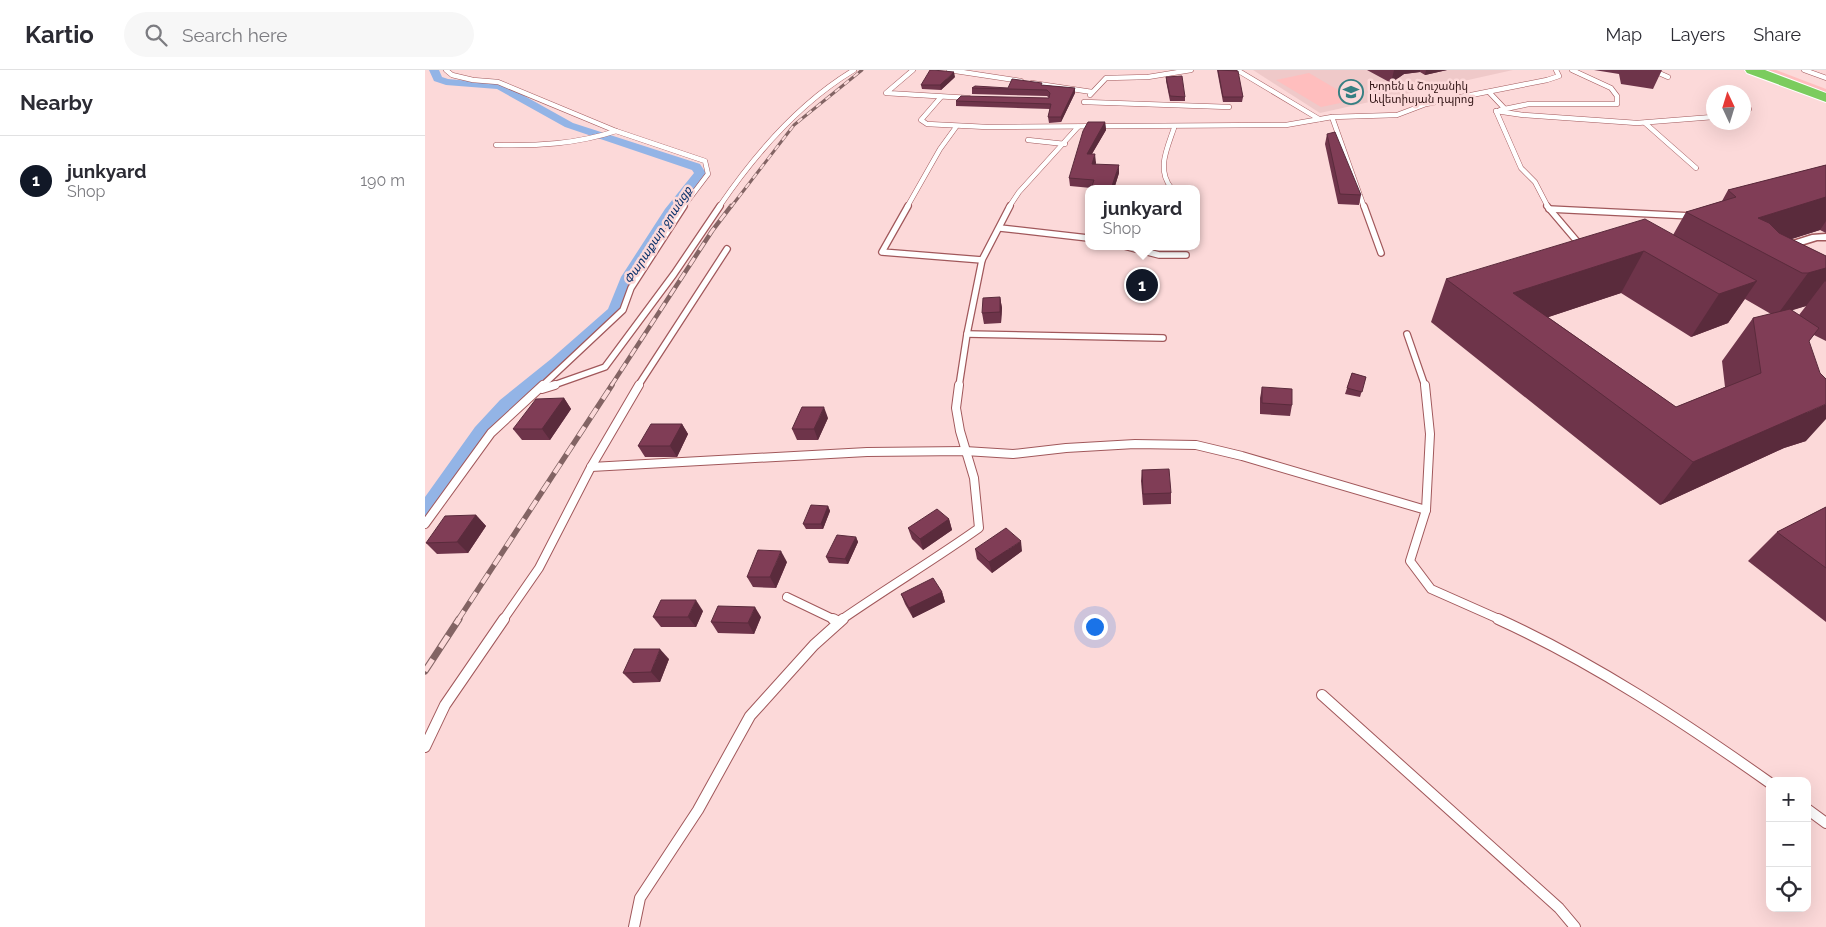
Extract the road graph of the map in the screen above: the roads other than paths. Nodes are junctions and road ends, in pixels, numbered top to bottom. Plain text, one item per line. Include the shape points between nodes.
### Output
1 (446, 70) edge
2 (854, 70) edge
3 (913, 70) edge
4 (949, 70) edge
5 (1191, 70) edge
6 (1237, 70) edge
7 (1556, 70) edge
8 (1572, 70) edge
9 (1652, 70) edge
10 (1752, 70) edge
11 (1783, 70) edge
12 (1804, 70) edge
13 (1668, 77) dead end
14 (1826, 78) edge
15 (1826, 85) edge
16 (1092, 92) junction
17 (1489, 92) junction
18 (941, 97) junction
19 (980, 98) edge
20 (1826, 98) edge
21 (1229, 107) dead end
22 (1505, 109) junction
23 (1496, 111) junction
24 (1332, 117) junction
25 (1319, 119) junction
26 (1706, 119) edge
27 (1645, 123) junction
28 (956, 127) junction
29 (1078, 127) junction
30 (1174, 128) junction
31 (616, 131) junction
32 (1027, 140) dead end
33 (1065, 144) junction
34 (496, 145) dead end
35 (1696, 168) dead end
36 (1168, 185) edge
37 (1549, 209) junction
38 (1699, 216) edge
39 (1000, 228) junction
40 (1826, 237) edge
41 (1085, 238) edge
42 (1581, 246) edge
43 (727, 249) dead end
44 (1140, 250) edge
45 (1769, 252) edge
46 (1381, 253) dead end
47 (1186, 255) dead end
48 (982, 260) junction
49 (967, 334) junction
50 (1407, 334) dead end
51 (1163, 338) dead end
52 (538, 391) junction
53 (965, 451) junction
54 (591, 468) junction
55 (1426, 510) junction
56 (425, 524) edge
57 (787, 597) dead end
58 (839, 622) junction
59 (1322, 694) dead end
60 (425, 747) edge
61 (1766, 780) edge
62 (1811, 812) edge
63 (1826, 823) edge
64 (634, 927) edge
65 (1575, 927) edge

1 - 31 lane via 473,80 498,82
2 - 52 lane via 829,85 771,140 731,189 675,274 605,367
3 - 18 lane via 887,93
4 - 16 lane
5 - 16 lane via 1148,77 1106,78
6 - 25 lane
7 - 17 lane via 1559,76
8 - 22 lane via 1611,88 1617,96 1617,104 1529,104
9 - 13 lane
10 - 20 highway
11 - 15 highway
12 - 14 lane
16 - 21 lane via 1084,102
17 - 22 lane
17 - 24 lane via 1426,104 1397,115
18 - 19 lane
18 - 28 lane via 921,120 927,124
22 - 23 lane
23 - 27 lane
23 - 37 lane via 1521,168 1535,182
24 - 25 lane
24 - 46 lane
25 - 30 lane via 1278,125
26 - 27 lane
27 - 35 lane
28 - 29 lane
28 - 48 lane via 940,149 882,252
29 - 30 lane
29 - 33 lane
30 - 36 lane via 1162,167
31 - 34 lane via 588,141 549,146
31 - 52 lane via 705,161 708,174 631,288 623,310
32 - 33 lane
33 - 39 lane via 1019,192
37 - 38 lane
37 - 42 lane
39 - 41 lane
39 - 48 lane
40 - 45 street via 1816,237
43 - 54 lane via 633,394
44 - 47 lane via 1159,255
48 - 49 lane
49 - 51 lane
49 - 53 lane via 957,408
50 - 55 lane via 1425,382 1431,434
52 - 56 lane via 491,433
53 - 54 lane via 867,452
53 - 55 lane via 1013,454 1135,444 1196,445
53 - 58 lane via 974,478 979,528
54 - 60 lane via 539,568 445,705
55 - 61 lane via 1410,561 1431,588 1511,625 1604,675 1715,744
57 - 58 lane
58 - 64 lane via 750,716 698,810 640,898
59 - 65 lane via 1559,908
62 - 63 lane

